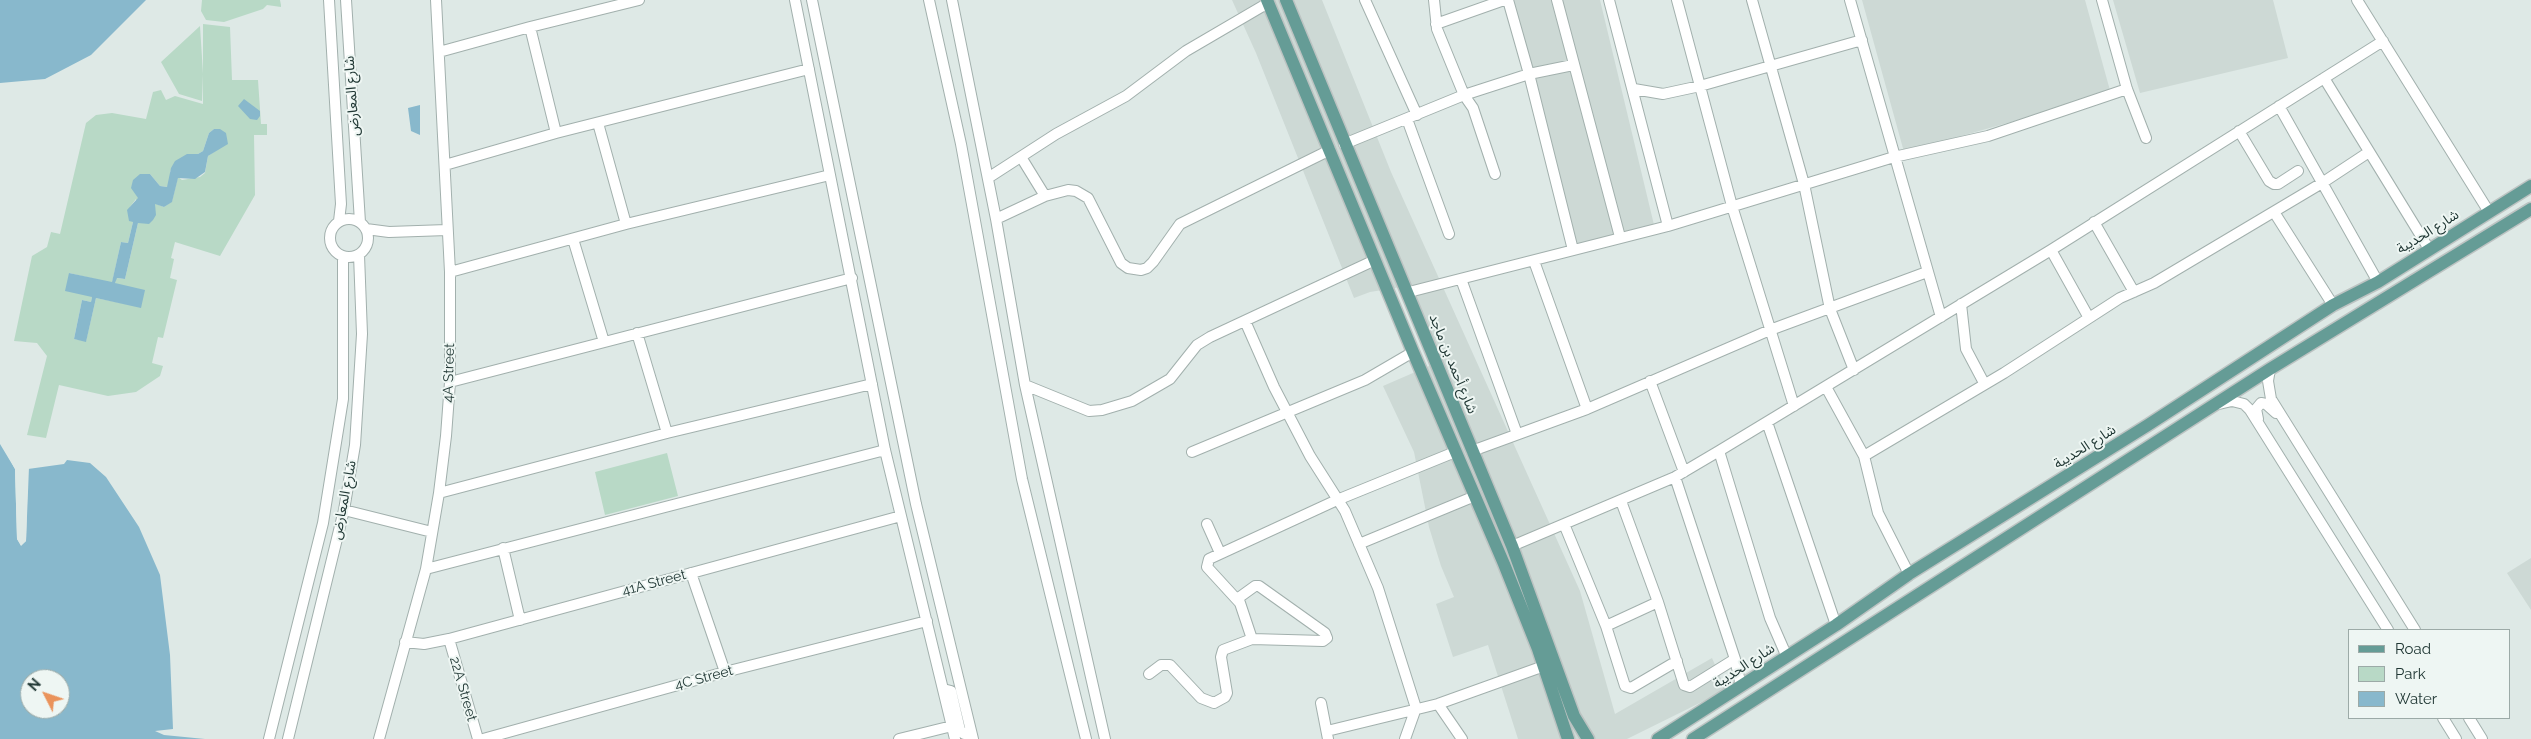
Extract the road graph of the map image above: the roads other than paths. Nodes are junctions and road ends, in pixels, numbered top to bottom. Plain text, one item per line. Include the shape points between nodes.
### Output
1 (329, 0) edge
2 (346, 0) edge
3 (436, 0) edge
4 (638, 0) edge
5 (795, 0) edge
6 (812, 0) edge
7 (928, 0) edge
8 (952, 0) edge
9 (1286, 0) edge
10 (1365, 0) edge
11 (1434, 0) edge
12 (1506, 0) edge
13 (1557, 0) edge
14 (1609, 0) edge
15 (1677, 0) edge
16 (1752, 0) edge
17 (1850, 0) edge
18 (2102, 0) edge
19 (2357, 0) edge
20 (1268, 1) edge
21 (1436, 24) junction
22 (530, 26) junction
23 (1862, 40) junction
24 (2383, 41) junction
25 (439, 52) junction
26 (1574, 65) junction
27 (1771, 66) junction
28 (809, 69) junction
29 (1529, 74) junction
30 (2324, 78) junction
31 (1700, 86) junction
32 (1634, 89) junction
33 (2127, 89) junction
34 (1464, 95) junction
35 (2279, 106) junction
36 (1417, 115) junction
37 (1406, 119) junction
38 (598, 123) junction
39 (2239, 131) junction
40 (556, 133) junction
41 (2146, 138) dead end
42 (1344, 144) junction
43 (1330, 150) junction
44 (2369, 152) junction
45 (1020, 157) junction
46 (1894, 157) junction
47 (445, 165) junction
48 (2298, 170) dead end
49 (1495, 174) dead end
50 (830, 175) junction
51 (988, 178) junction
52 (2322, 183) junction
53 (1804, 184) junction
54 (2531, 186) edge
55 (1045, 196) junction
56 (1732, 206) junction
57 (2531, 208) edge
58 (2274, 212) junction
59 (2489, 212) junction
60 (996, 219) junction
61 (339, 221) junction
62 (2094, 222) junction
63 (626, 224) junction
64 (363, 225) junction
65 (1668, 226) junction
66 (447, 230) junction
67 (389, 232) junction
68 (1449, 234) dead end
69 (1620, 237) junction
70 (573, 239) junction
71 (1573, 250) junction
72 (2051, 250) junction
73 (2429, 250) junction
74 (363, 251) junction
75 (343, 257) junction
76 (1375, 260) junction
77 (1534, 261) junction
78 (450, 272) junction
79 (1927, 272) junction
80 (852, 278) junction
81 (1461, 279) junction
82 (2378, 282) junction
83 (1409, 292) junction
84 (2134, 292) junction
85 (1961, 304) junction
86 (2333, 305) junction
87 (1830, 309) junction
88 (1941, 317) junction
89 (2089, 318) junction
90 (1245, 321) junction
91 (1770, 330) junction
92 (637, 333) junction
93 (604, 342) junction
94 (1413, 352) junction
95 (2270, 369) junction
96 (1854, 370) junction
97 (1650, 381) junction
98 (450, 382) junction
99 (1984, 383) junction
100 (872, 384) junction
101 (1025, 385) junction
102 (1826, 387) junction
103 (2215, 405) junction
104 (1794, 406) junction
105 (1587, 409) junction
106 (1287, 412) junction
107 (1767, 422) junction
108 (2288, 424) junction
109 (2261, 426) junction
110 (667, 433) junction
111 (1517, 434) junction
112 (885, 450) junction
113 (1472, 451) junction
114 (1719, 451) junction
115 (1192, 452) dead end
116 (1455, 452) junction
117 (1864, 456) junction
118 (1679, 474) junction
119 (439, 493) junction
120 (1475, 496) junction
121 (1337, 500) junction
122 (1621, 501) junction
123 (344, 510) junction
124 (901, 516) junction
125 (1207, 524) dead end
126 (1564, 524) junction
127 (432, 532) junction
128 (1359, 544) junction
129 (1512, 546) junction
130 (503, 548) junction
131 (1220, 553) junction
132 (426, 569) junction
133 (691, 573) junction
134 (1909, 574) junction
135 (1237, 599) junction
136 (1658, 602) junction
137 (520, 620) junction
138 (927, 621) junction
139 (1836, 625) junction
140 (1606, 626) junction
141 (2387, 629) edge
142 (2414, 629) edge
143 (449, 639) junction
144 (1252, 640) junction
145 (405, 642) junction
146 (1787, 656) junction
147 (1736, 660) junction
148 (1677, 661) junction
149 (1544, 666) junction
150 (725, 672) junction
151 (1149, 674) dead end
152 (1741, 686) junction
153 (943, 688) junction
154 (1321, 703) dead end
155 (1438, 704) junction
156 (1416, 708) junction
157 (2443, 719) edge
158 (2470, 719) edge
159 (952, 726) junction
160 (1327, 735) edge
161 (972, 736) edge
162 (270, 739) edge
163 (288, 739) edge
164 (379, 739) edge
165 (478, 739) edge
166 (483, 739) edge
167 (899, 739) edge
168 (955, 739) edge
169 (1086, 739) edge
170 (1105, 739) edge
171 (1404, 739) edge
172 (1462, 739) edge
173 (1568, 739) edge
174 (1588, 739) edge
175 (1658, 739) edge
176 (1693, 739) edge
177 (2456, 739) edge
178 (2482, 739) edge

1 - 61 street, شارع المعارض via 341,204
2 - 64 street, شارع المعارض
3 - 25 street, 4A Street
4 - 22 street
5 - 28 street
6 - 161 street via 916,504
7 - 169 street via 961,144 1022,479
8 - 51 street
9 - 42 main road, شارع أحمد بن ماجد
10 - 36 street
11 - 21 street
12 - 21 street
12 - 29 street
13 - 26 street
14 - 32 street
15 - 31 street
16 - 27 street
17 - 23 street
18 - 33 street
19 - 24 street
20 - 43 main road
20 - 45 street via 1186,51 1126,96
21 - 34 street
22 - 25 street
22 - 40 street
23 - 27 street
23 - 46 street
24 - 30 street
24 - 59 street
25 - 47 street, 4A Street
26 - 29 street
26 - 69 street
27 - 31 street
27 - 53 street
28 - 38 street
28 - 50 street
29 - 34 street
29 - 71 street
30 - 35 street
30 - 44 street
31 - 32 street via 1663,94
31 - 56 street
32 - 65 street
33 - 41 street
33 - 46 street via 1988,136
34 - 36 street
34 - 49 street via 1473,108
35 - 39 street
35 - 52 street
36 - 37 street
37 - 42 street
37 - 68 street
38 - 40 street
38 - 63 street
39 - 48 street via 2269,181 2278,184
39 - 62 street
40 - 47 street
42 - 83 main road, شارع أحمد بن ماجد
43 - 55 street via 1180,224 1153,262 1141,270 1121,263 1085,195 1068,190
43 - 76 main road
44 - 52 street
44 - 73 street
45 - 51 street
45 - 55 street
46 - 53 street
46 - 79 street
47 - 66 street, 4A Street
50 - 63 street
50 - 80 street
51 - 60 street
52 - 58 street
52 - 82 street
53 - 56 street
53 - 87 street
54 - 59 main road, شارع الحديبة
55 - 60 street
56 - 65 street
56 - 91 street
57 - 95 main road
58 - 84 street
58 - 86 street
59 - 73 main road, شارع الحديبة
60 - 101 street
61 - 64 street via 348,219
61 - 75 street via 332,229 330,241 335,252
62 - 72 street
62 - 84 street
63 - 70 street
64 - 67 street
64 - 74 street via 368,237
65 - 69 street
66 - 67 street
66 - 78 street, 4A Street
67 - 74 street
69 - 71 street
70 - 78 street
70 - 93 street
71 - 77 street
72 - 85 street
72 - 89 street
73 - 82 main road, شارع الحديبة
74 - 75 street
74 - 123 street, شارع المعارض via 360,391
75 - 162 street, شارع المعارض via 343,399 323,523
76 - 90 street
76 - 94 main road
77 - 81 street
77 - 105 street
78 - 98 street, 4A Street
79 - 87 street
79 - 88 street
80 - 92 street
80 - 100 street
81 - 83 street
81 - 111 street
82 - 86 main road, شارع الحديبة
83 - 113 main road, شارع أحمد بن ماجد
84 - 89 street
85 - 88 street
85 - 99 street via 1966,349
86 - 134 main road, شارع الحديبة
87 - 91 street
87 - 96 street
88 - 96 street
89 - 99 street
90 - 101 street via 1198,345 1170,379 1132,401 1102,410 1089,410
90 - 106 street
91 - 97 street
91 - 104 street
92 - 93 street
92 - 110 street
93 - 98 street
94 - 106 street via 1366,380
94 - 116 main road
95 - 103 main road
95 - 108 street via 2271,398
96 - 102 street
97 - 105 street
97 - 118 street
98 - 119 street, 4A Street
99 - 117 street
100 - 110 street
100 - 112 street
101 - 170 street
102 - 104 street
102 - 117 street
103 - 109 street via 2244,404
103 - 176 main road
104 - 107 street
105 - 111 street
106 - 115 street
106 - 121 street
107 - 114 street
107 - 139 street
108 - 109 street via 2261,403 2256,409
108 - 142 street
109 - 141 street
110 - 119 street
111 - 113 street
112 - 124 street
112 - 130 street
113 - 129 main road, شارع أحمد بن ماجد
114 - 118 street
114 - 146 street via 1770,618
116 - 120 main road
116 - 121 street
117 - 134 street via 1878,513
118 - 122 street
118 - 147 street
119 - 127 street, 4A Street
120 - 128 street
120 - 149 main road
121 - 128 street
121 - 131 street
122 - 126 street
122 - 136 street
123 - 127 street
123 - 163 street, شارع المعارض
124 - 133 street, 41A Street
124 - 138 street
125 - 131 street
126 - 129 street
126 - 140 street
127 - 132 street, 4A Street
128 - 156 street via 1387,612
129 - 174 main road, شارع أحمد بن ماجد via 1574,716
130 - 132 street
130 - 137 street
131 - 135 street via 1209,559 1207,567
132 - 145 street, 4A Street
133 - 137 street, 41A Street
133 - 150 street
134 - 139 main road, شارع الحديبة
135 - 144 street
135 - 144 street via 1260,586 1325,633 1327,638 1323,641
136 - 140 street
136 - 148 street
137 - 143 street, 41A Street
138 - 150 street, 4C Street
138 - 153 street
139 - 146 main road, شارع الحديبة
140 - 148 street via 1623,682 1628,688
143 - 145 street, 41A Street via 424,644
143 - 165 street, 22A Street
144 - 151 street via 1222,651 1227,693 1214,703 1201,698 1170,664 1161,665
145 - 164 street, 4A Street
146 - 152 main road, شارع الحديبة
147 - 148 street via 1690,687 1684,685
147 - 152 street
149 - 155 street
149 - 173 main road
150 - 166 street, 4C Street
152 - 175 main road, شارع الحديبة
153 - 159 street
153 - 161 street via 951,691 960,730
154 - 160 street
155 - 156 street
155 - 172 street
156 - 160 street
156 - 171 street
157 - 177 street
158 - 178 street
159 - 167 street
159 - 168 street

